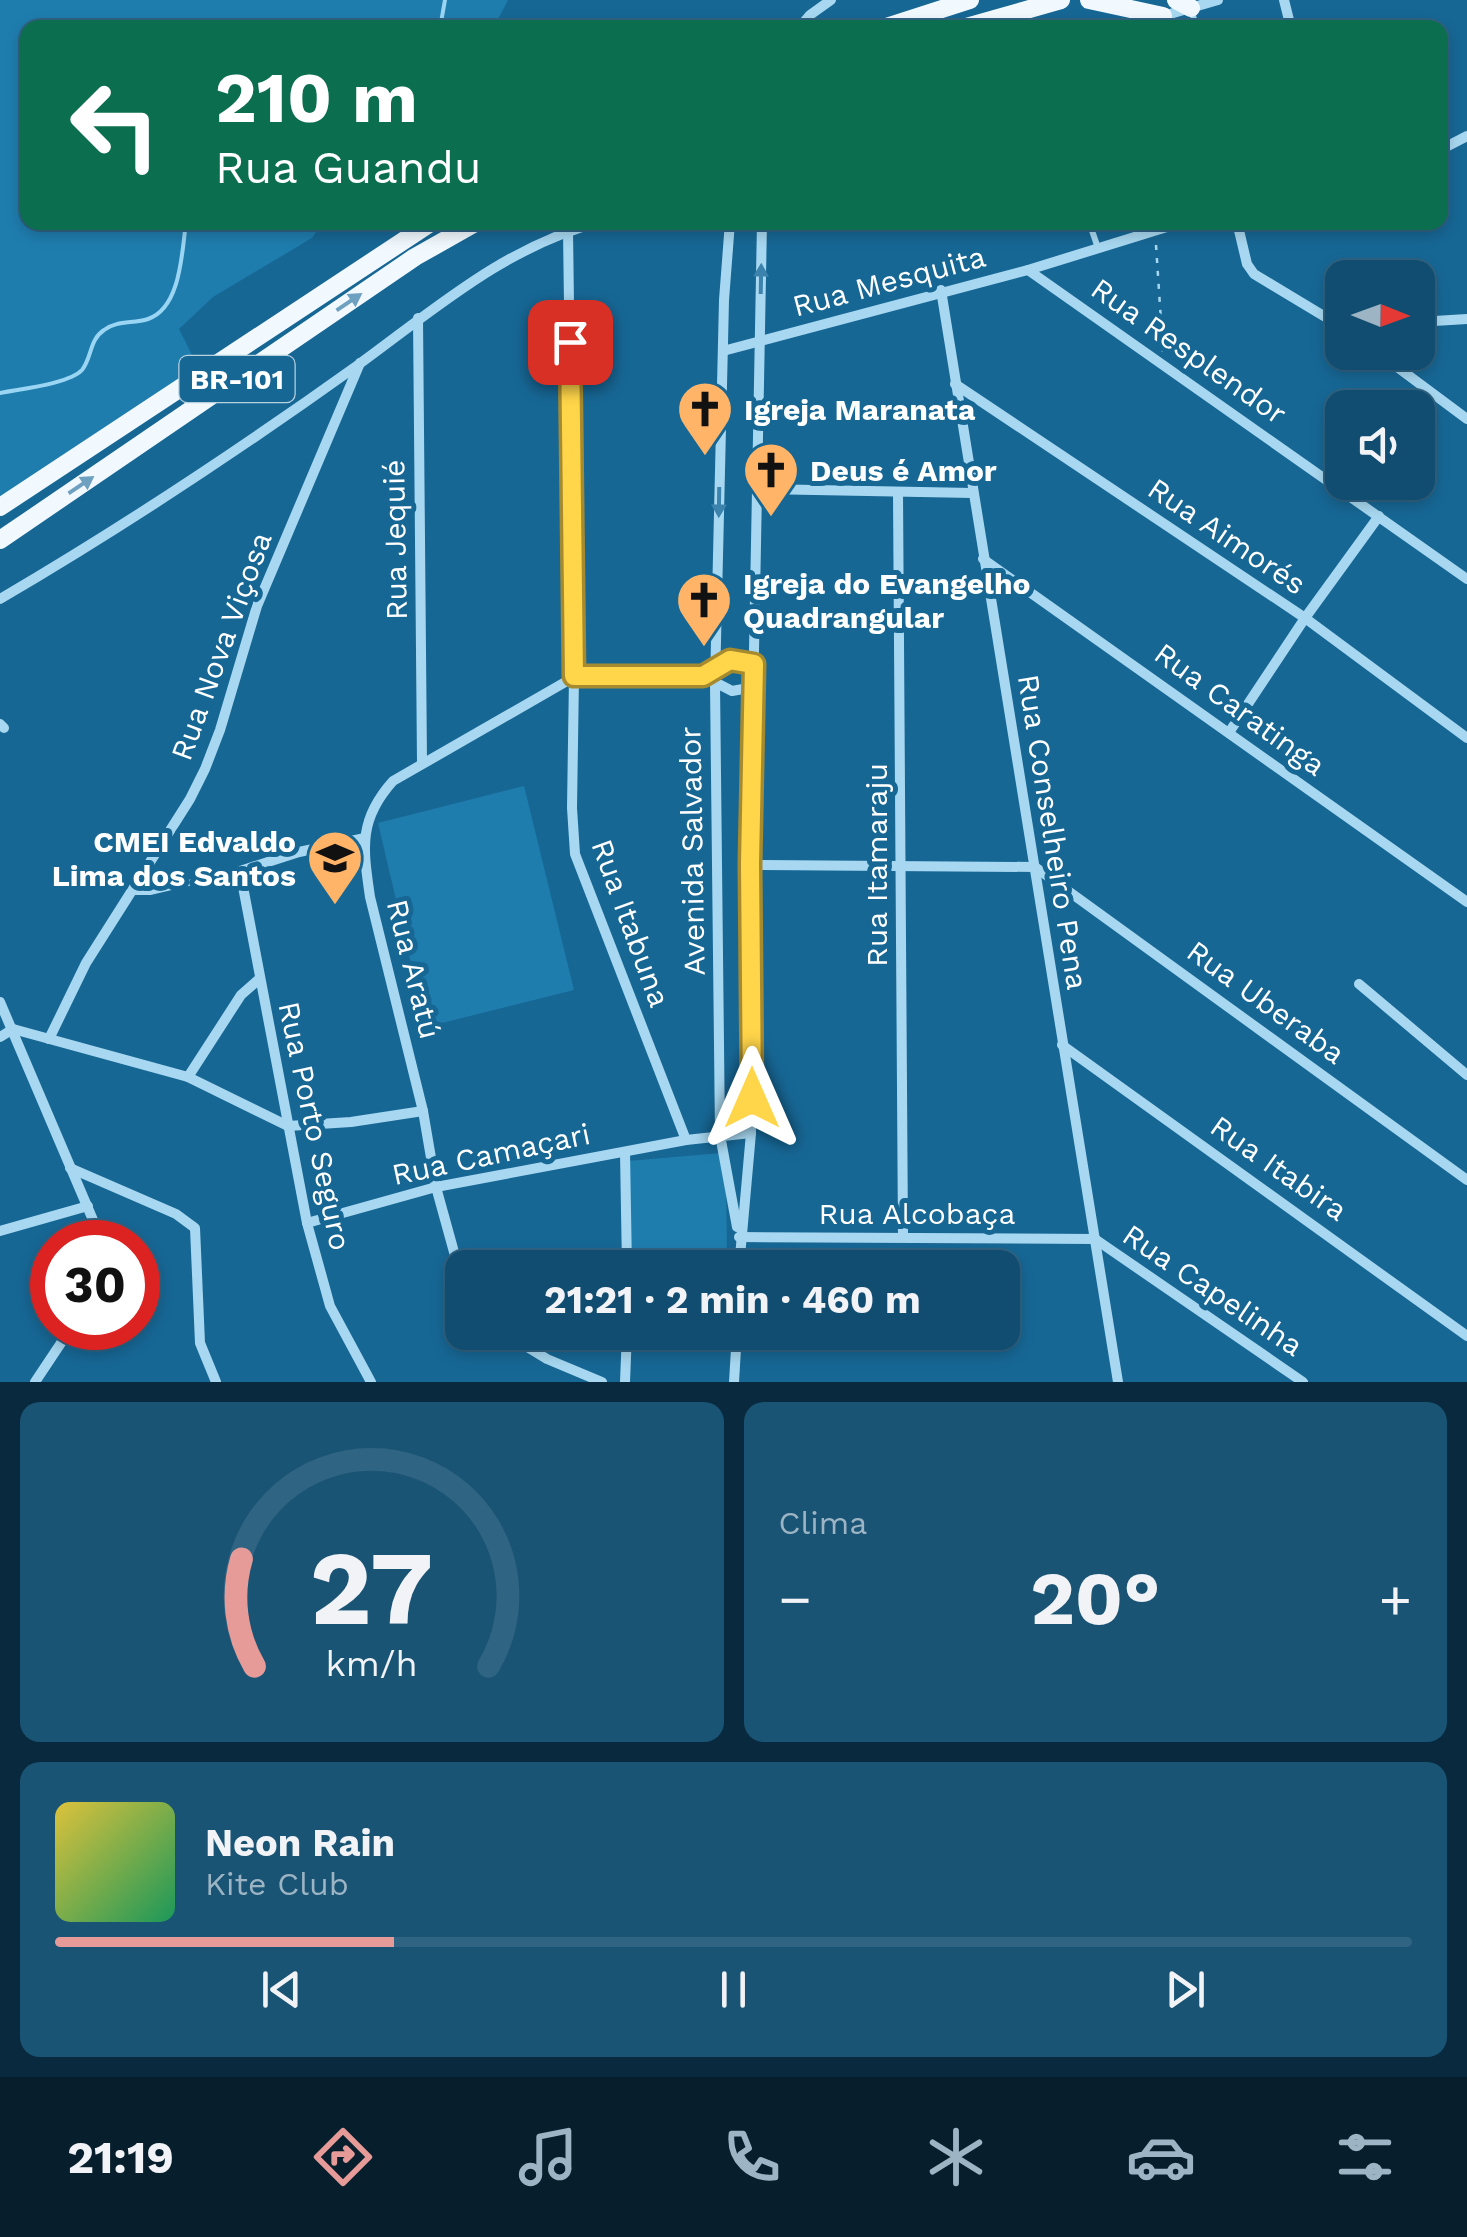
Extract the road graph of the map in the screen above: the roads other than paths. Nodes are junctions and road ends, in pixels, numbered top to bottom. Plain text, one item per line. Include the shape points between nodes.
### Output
1 (831, 0) edge
2 (970, 0) edge
3 (1061, 0) edge
4 (1088, 0) edge
5 (1218, 0) edge
6 (1183, 4) edge
7 (1162, 16) junction
8 (806, 20) edge
9 (908, 20) edge
10 (992, 20) edge
11 (1149, 20) edge
12 (420, 230) edge
13 (462, 230) edge
14 (568, 230) joint
15 (730, 230) edge
16 (762, 230) edge
17 (1092, 230) edge
18 (1155, 230) edge
19 (1239, 230) edge
20 (1098, 248) junction
21 (1028, 270) junction
22 (941, 290) junction
23 (1325, 317) edge
24 (418, 318) junction
25 (1467, 319) edge
26 (1435, 321) edge
27 (760, 342) junction
28 (722, 352) junction
29 (360, 364) junction
30 (1401, 370) edge
31 (955, 384) junction
32 (1467, 419) edge
33 (758, 489) junction
34 (973, 492) junction
35 (898, 493) junction
36 (0, 508) edge
37 (1379, 516) junction
38 (0, 540) edge
39 (982, 558) junction
40 (1467, 579) edge
41 (0, 600) edge
42 (1305, 618) junction
43 (754, 664) junction
44 (715, 668) junction
45 (574, 676) junction
46 (703, 676) junction
47 (715, 684) junction
48 (754, 687) junction
49 (1230, 732) junction
50 (1467, 738) edge
51 (422, 762) junction
52 (364, 838) junction
53 (750, 864) junction
54 (902, 864) junction
55 (1035, 867) junction
56 (240, 871) junction
57 (128, 892) junction
58 (1467, 902) edge
59 (258, 980) junction
60 (1358, 984) dead end
61 (0, 1002) edge
62 (13, 1028) junction
63 (0, 1037) edge
64 (50, 1039) junction
65 (1061, 1045) junction
66 (1467, 1075) edge
67 (188, 1078) junction
68 (423, 1112) junction
69 (288, 1126) junction
70 (751, 1134) junction
71 (720, 1135) junction
72 (686, 1140) junction
73 (625, 1152) junction
74 (70, 1168) junction
75 (1467, 1180) edge
76 (436, 1187) junction
77 (88, 1206) junction
78 (92, 1220) edge
79 (307, 1223) junction
80 (0, 1231) edge
81 (902, 1237) junction
82 (739, 1238) junction
83 (1095, 1239) junction
84 (454, 1250) edge
85 (627, 1250) edge
86 (739, 1250) edge
87 (1467, 1336) edge
88 (56, 1350) edge
89 (532, 1350) edge
90 (626, 1350) edge
91 (736, 1350) edge
92 (35, 1382) edge
93 (216, 1382) edge
94 (370, 1382) edge
95 (602, 1382) edge
96 (625, 1382) edge
97 (734, 1382) edge
98 (1118, 1382) edge
99 (1303, 1382) edge

1 - 8 street
2 - 9 main road
3 - 10 main road
4 - 7 main road
5 - 6 street
6 - 7 street
7 - 11 street
12 - 36 main road, BR-101
38 -> 13 main road, BR-101
14 - 24 street
14 - 45 street, Rua Itabuna
15 - 28 street, Avenida Salvador
27 -> 16 street, Avenida Salvador
17 - 20 lane
18 - 20 street, Rua Mesquita
19 - 23 street via 1254,274
20 - 21 street, Rua Mesquita
21 - 22 street, Rua Mesquita
21 - 37 street, Rua Resplendor
22 - 27 street, Rua Mesquita
22 - 31 street, Rua Conselheiro Pena
24 - 29 street
24 - 51 street, Rua Jequié
25 - 26 street
27 - 28 street, Rua Mesquita
27 - 33 street, Avenida Salvador
28 -> 44 street, Avenida Salvador
29 - 41 street via 111,534
29 - 57 street, Rua Nova Viçosa via 257,606 204,769
30 - 32 street
31 - 34 street, Rua Conselheiro Pena
31 - 42 street, Rua Aimorés
33 - 35 street
33 - 43 street, Avenida Salvador
34 - 35 street
34 - 39 street, Rua Conselheiro Pena
35 - 54 street, Rua Itamaraju
37 - 40 street, Rua Resplendor
37 - 42 street
39 - 49 street, Rua Caratinga
39 - 55 street, Rua Conselheiro Pena
42 - 49 street
42 - 50 street, Rua Aimorés
43 - 44 street via 730,660
43 - 48 street, Avenida Salvador
44 - 46 street
44 - 47 street, Avenida Salvador
45 - 46 street
45 - 51 street, Rua Aratú
45 - 72 street, Rua Itabuna via 575,854
46 - 47 street
47 - 48 street via 732,691
47 - 71 street, Avenida Salvador
48 - 53 street, Avenida Salvador
49 - 58 street, Rua Caratinga
51 - 52 street, Rua Aratú via 377,799
52 - 56 street
52 - 68 street, Rua Aratú via 370,897
53 - 54 street
53 - 70 street, Avenida Salvador
54 - 55 street
54 - 81 street, Rua Itamaraju
55 - 65 street, Rua Conselheiro Pena
55 - 75 street, Rua Uberaba
56 - 57 lane
56 - 59 street, Rua Porto Seguro
57 - 64 street, Rua Nova Viçosa
59 - 67 street via 228,1013
59 - 69 street, Rua Porto Seguro
60 - 66 street
61 - 62 street
62 - 63 street
62 - 64 street
62 - 74 street
64 - 67 street
65 - 83 street, Rua Conselheiro Pena
65 - 87 street, Rua Itabira
67 - 69 street
68 - 69 street
68 - 76 street, Rua Aratú
69 - 79 street, Rua Porto Seguro
70 - 71 street
70 - 82 street, Avenida Salvador
71 - 72 street
71 - 82 street, Avenida Salvador
72 - 73 street, Rua Camaçari
73 - 76 street, Rua Camaçari
73 - 85 street
74 - 77 street
74 - 93 street via 195,1228 200,1343
76 - 79 street, Rua Camaçari
76 - 84 street, Rua Aratú
77 - 78 street
77 - 80 street
79 - 94 street, Rua Porto Seguro via 330,1306
81 - 82 street, Rua Alcobaça
81 - 83 street, Rua Alcobaça
82 - 86 street, Avenida Salvador
83 - 98 street, Rua Conselheiro Pena
83 - 99 street, Rua Capelinha
88 - 92 street
89 - 95 street
90 - 96 street
91 - 97 street

